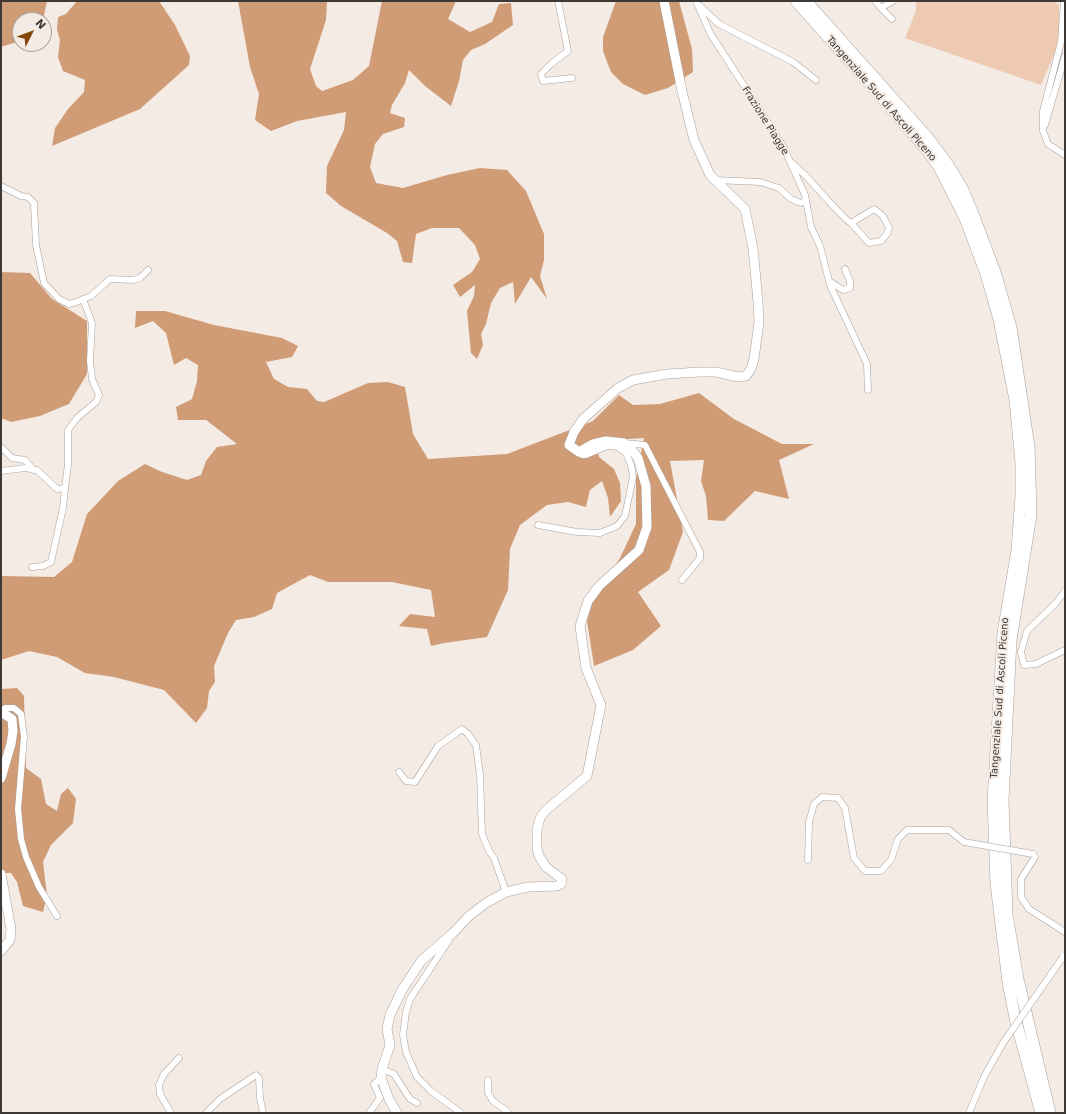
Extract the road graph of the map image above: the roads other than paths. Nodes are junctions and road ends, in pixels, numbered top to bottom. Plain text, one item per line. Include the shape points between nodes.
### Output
1 (558, 1) edge
2 (664, 1) edge
3 (696, 1) edge
4 (796, 1) edge
5 (806, 1) edge
6 (875, 1) edge
7 (893, 1) edge
8 (1064, 1) edge
9 (881, 8) junction
10 (892, 19) dead end
11 (1065, 56) edge
12 (1058, 70) junction
13 (572, 78) dead end
14 (816, 80) dead end
15 (1065, 155) edge
16 (790, 161) junction
17 (715, 180) junction
18 (1, 186) edge
19 (806, 200) junction
20 (851, 223) junction
21 (845, 269) dead end
22 (148, 270) dead end
23 (829, 281) junction
24 (83, 299) junction
25 (868, 390) dead end
26 (624, 443) junction
27 (1, 447) edge
28 (579, 452) junction
29 (34, 470) junction
30 (1, 471) edge
31 (65, 488) junction
32 (538, 525) dead end
33 (32, 567) dead end
34 (682, 580) dead end
35 (1065, 591) edge
36 (1065, 650) edge
37 (1, 712) edge
38 (399, 772) dead end
39 (1, 778) edge
40 (808, 860) dead end
41 (1, 874) edge
42 (506, 892) junction
43 (57, 916) dead end
44 (1065, 932) edge
45 (453, 933) junction
46 (1, 951) edge
47 (1064, 956) edge
48 (1013, 981) junction
49 (179, 1058) dead end
50 (382, 1074) junction
51 (488, 1080) dead end
52 (417, 1103) dead end
53 (451, 1106) junction
54 (171, 1113) edge
55 (206, 1113) edge
56 (263, 1113) edge
57 (369, 1113) edge
58 (397, 1113) edge
59 (453, 1113) edge
60 (462, 1113) edge
61 (507, 1113) edge
62 (969, 1113) edge
63 (1041, 1113) edge
64 (1050, 1113) edge

1 - 13 street via 568,51 541,74 543,81
2 - 17 street via 694,140 710,175
3 - 14 street via 702,10 719,24 793,62
3 - 16 street, Frazione Piagge via 710,33 768,121
4 - 48 highway, Tangenziale Sud di Ascoli Piceno via 939,167 965,218 986,274 999,319 1015,400 1021,463 1017,550 1003,633 993,800 996,883
5 - 48 highway, Tangenziale Sud di Ascoli Piceno via 904,110 946,162 962,188 973,214 995,272 1011,327 1029,447 1031,515 1011,640 1003,801 1007,915
6 - 9 street
7 - 9 street
8 - 12 street
9 - 10 street
11 - 12 street
12 - 15 street via 1043,111 1043,131 1048,144
16 - 19 street, Frazione Piagge
16 - 20 street
17 - 19 street via 760,182 779,188 791,199 801,203
17 - 28 street via 745,209 753,248 759,322 751,369 746,376 738,377 716,372 700,372 633,380 618,388 583,419 569,445
18 - 24 street via 28,197 34,203 36,245 44,283 54,296 69,304
19 - 23 street, Frazione Piagge via 811,227 820,246
20 - 20 street via 868,243 881,241 889,228 883,216 874,209
21 - 23 street via 850,288 843,290
22 - 24 street via 140,278 133,280 110,279 91,296
23 - 25 street, Frazione Piagge via 867,364
24 - 31 street via 92,323 90,361 92,379 99,395 96,402 77,418 68,430
26 - 28 street via 606,440
26 - 34 street via 645,445 700,552 700,558
26 - 42 street via 638,458 646,486 647,527 639,550 599,586 588,601 580,626 586,668 600,705 587,776 546,810 537,828 539,856 546,867 562,879 557,886 528,887
27 - 29 street via 12,458 29,463
28 - 32 street via 586,455 607,446 618,447 626,453 633,477 625,516 617,526 608,532 600,533 576,532
29 - 30 street via 25,468
29 - 31 street via 58,489
31 - 33 street via 51,562
35 - 36 street via 1027,631 1021,652 1024,665 1036,664
37 - 39 street via 12,719 13,731
37 - 43 street via 5,708 14,708 21,714 24,737 18,809 21,839 39,887
38 - 42 street via 406,781 414,782 438,746 462,729 468,734 476,744 482,834
40 - 44 street, bridge via 809,822 814,804 822,797 838,798 846,808 854,858 864,871 881,871 891,860 898,839 907,830 949,830 964,842 1033,854 1035,857 1021,880 1021,897 1029,909
41 - 46 street via 11,929 10,940
42 - 45 street via 469,916
45 - 50 street via 421,960 402,990 390,1016 387,1029 390,1045
45 - 53 street via 410,999 403,1035 406,1052 417,1077
47 - 62 street, bridge via 1003,1043 984,1077
48 - 63 highway via 1017,1025
48 - 64 highway
49 - 54 street via 164,1074 159,1086 160,1094
50 - 52 street via 394,1074 410,1099
50 - 57 street via 374,1084 380,1098
50 - 58 street via 389,1099
51 - 61 street via 488,1093
53 - 59 street
53 - 60 street
55 - 56 street via 220,1099 256,1075 259,1078

